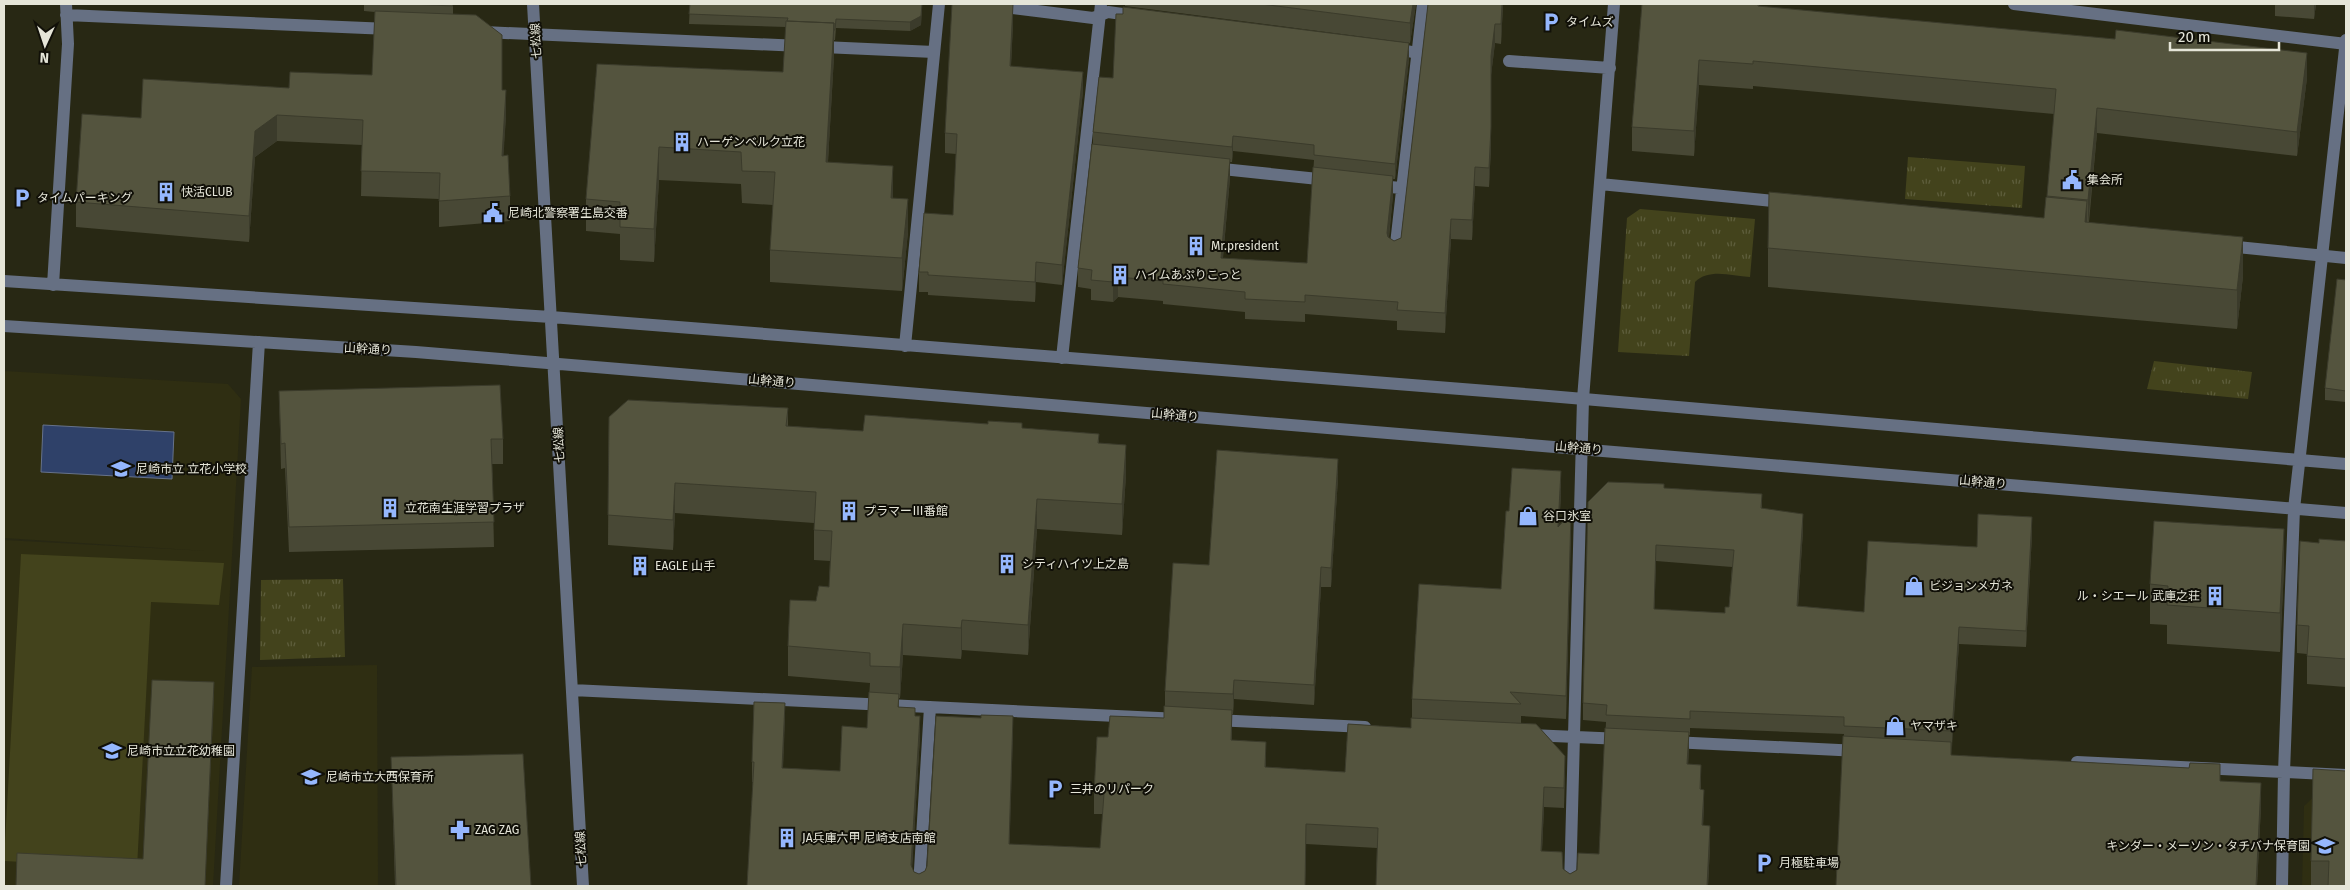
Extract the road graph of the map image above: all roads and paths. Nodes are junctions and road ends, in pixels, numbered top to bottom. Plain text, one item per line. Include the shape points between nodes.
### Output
1 (533, 4) edge
2 (939, 4) edge
3 (981, 4) edge
4 (1423, 4) edge
5 (1614, 4) edge
6 (2014, 4) edge
7 (66, 9) edge
8 (1101, 9) edge
9 (1146, 17) edge
10 (407, 29) edge
11 (466, 32) edge
12 (535, 35) junction
13 (2346, 43) edge
14 (1378, 46) edge
15 (934, 52) junction
16 (1417, 53) junction
17 (1509, 60) dead end
18 (1610, 68) junction
19 (1199, 167) edge
20 (1344, 182) edge
21 (1364, 184) edge
22 (1600, 184) junction
23 (1402, 188) junction
24 (1798, 204) edge
25 (2214, 244) edge
26 (1395, 253) edge
27 (2323, 255) junction
28 (2346, 258) edge
29 (4, 281) edge
30 (53, 285) junction
31 (552, 318) junction
32 (4, 326) edge
33 (259, 342) junction
34 (905, 346) junction
35 (1062, 358) junction
36 (555, 363) junction
37 (1583, 399) junction
38 (1582, 448) junction
39 (2300, 460) junction
40 (2346, 464) edge
41 (2294, 509) junction
42 (2346, 513) edge
43 (572, 690) junction
44 (930, 707) junction
45 (1377, 728) edge
46 (1515, 734) edge
47 (1574, 737) junction
48 (1632, 740) edge
49 (1662, 741) edge
50 (1868, 751) edge
51 (2066, 761) edge
52 (2284, 772) junction
53 (2346, 775) edge
54 (226, 886) edge
55 (583, 886) edge
56 (919, 886) edge
57 (1570, 886) edge
58 (2282, 886) edge

1 - 12 street, 七松線
2 - 15 street
3 - 8 street via 1093,18
4 - 16 street
5 - 18 street
6 - 13 street
7 - 10 street
7 - 30 street via 68,44
8 - 9 street
8 - 35 street via 1088,155
11 - 12 street
12 - 15 street
12 - 31 street, 七松線
13 - 27 street
14 - 16 street
15 - 34 street
16 - 23 street
17 - 18 street
18 - 22 street
19 - 20 street
21 - 23 street
22 - 24 street
22 - 37 street
23 - 26 street
25 - 27 street
27 - 28 street
27 - 39 street
29 - 30 street
30 - 31 street
31 - 34 street
31 - 36 street, 七松線
32 - 33 street, 山幹通り
33 - 36 street, 山幹通り
33 - 54 street
34 - 35 street
35 - 37 street
36 - 38 street, 山幹通り
36 - 43 street, 七松線
37 - 38 street
37 - 39 street
38 - 41 street, 山幹通り
38 - 47 street
39 - 40 street
39 - 41 street
41 - 42 street, 山幹通り
41 - 52 street
43 - 44 street
43 - 55 street, 七松線
44 - 45 street
44 - 56 street
46 - 47 street
47 - 48 street
47 - 57 street
49 - 50 street
51 - 52 street
52 - 53 street
52 - 58 street

